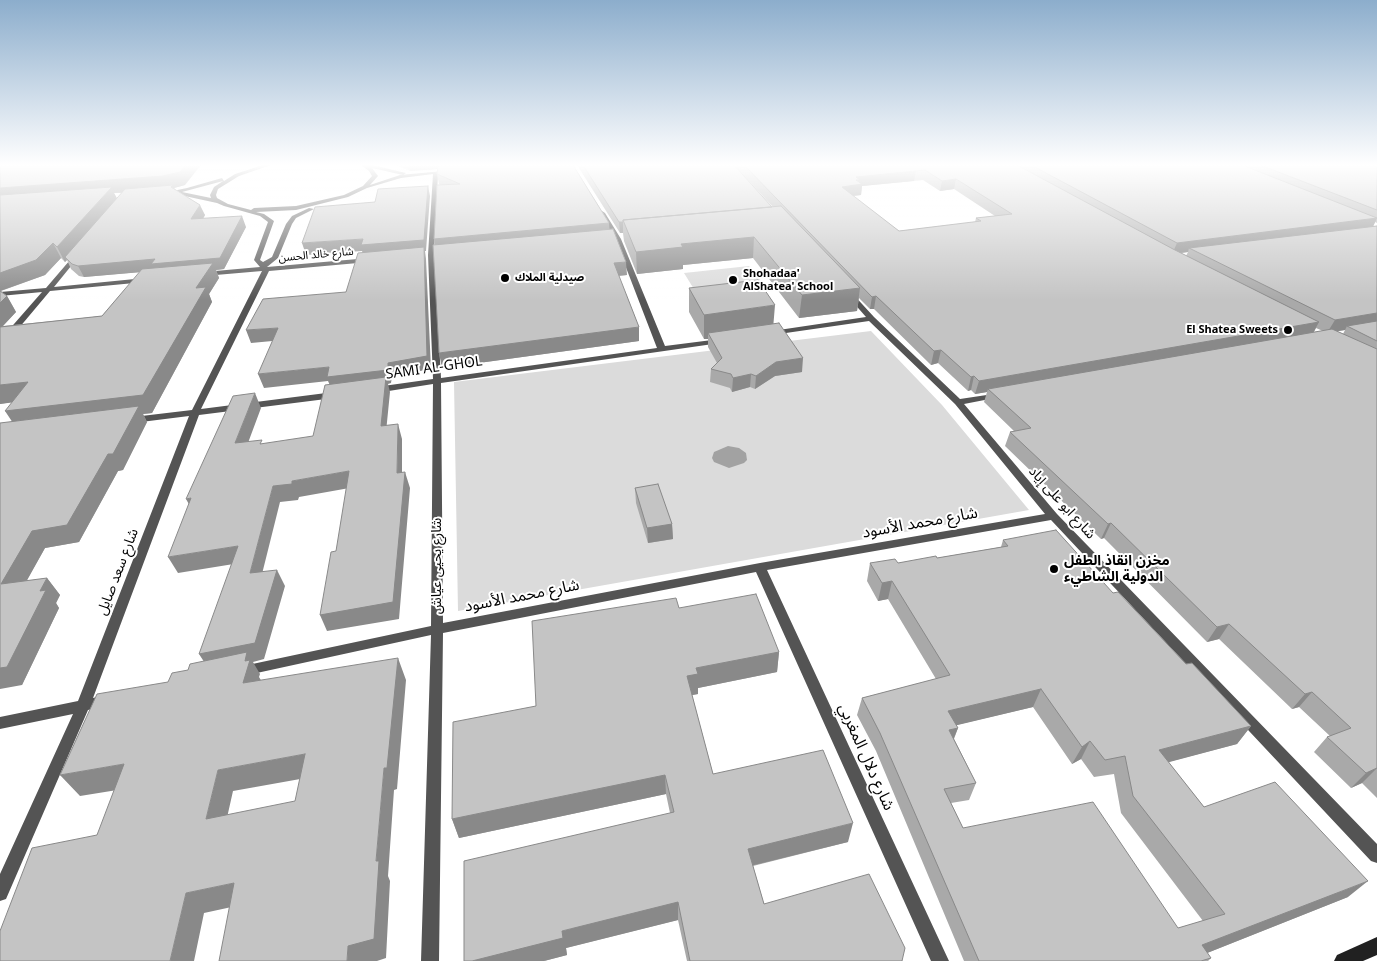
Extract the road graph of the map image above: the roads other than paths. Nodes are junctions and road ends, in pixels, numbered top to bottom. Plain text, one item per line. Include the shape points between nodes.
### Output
1 (244, 210) edge
2 (313, 210) edge
3 (431, 210) edge
4 (600, 210) edge
5 (618, 238) junction
6 (627, 238) edge
7 (608, 239) edge
8 (85, 246) edge
9 (441, 254) edge
10 (426, 256) junction
11 (373, 260) edge
12 (264, 267) junction
13 (197, 275) edge
14 (158, 279) edge
15 (844, 288) edge
16 (49, 289) junction
17 (0, 294) edge
18 (871, 318) junction
19 (767, 334) edge
20 (729, 339) edge
21 (0, 345) edge
22 (662, 349) junction
23 (437, 382) junction
24 (369, 391) edge
25 (340, 394) edge
26 (1007, 394) edge
27 (958, 402) junction
28 (195, 412) junction
29 (127, 420) edge
30 (1052, 516) junction
31 (760, 567) junction
32 (437, 628) junction
33 (226, 674) edge
34 (121, 698) edge
35 (83, 706) junction
36 (0, 722) edge
37 (1377, 855) edge
38 (0, 893) edge
39 (1377, 946) edge
40 (430, 961) edge
41 (940, 961) edge
42 (1343, 961) edge

1 - 12 street, شارع سعد صايل via 271,221 257,260
2 - 12 street, شارع سعد صايل via 294,218 275,258
3 - 10 street, شارع يحيى عياش
4 - 5 street
5 - 6 street
5 - 7 street
5 - 22 street
8 - 16 street
9 - 10 street
10 - 23 street, شارع يحيى عياش
11 - 12 street, شارع خالد الحسن
12 - 13 street, شارع خالد الحسن
12 - 28 street, شارع سعد صايل
14 - 16 street
15 - 18 street, شارع ابو على إياد
16 - 17 street
16 - 21 street
18 - 19 street
18 - 27 street, شارع ابو على إياد
20 - 22 street, SAMI AL-GHOL
22 - 23 street, SAMI AL-GHOL
23 - 24 street, SAMI AL-GHOL
23 - 32 street, شارع يحيى عياش
25 - 28 street
26 - 27 street
27 - 30 street, شارع ابو على إياد
28 - 29 street
28 - 35 street, شارع سعد صايل
30 - 31 street, شارع محمد الأسود
30 - 37 street, شارع ابو على إياد
31 - 32 street, شارع محمد الأسود
31 - 41 street, شارع دلال المغربي
32 - 33 street, شارع محمد الأسود
32 - 40 street, شارع يحيى عياش
34 - 35 street
35 - 36 street
35 - 38 street, شارع سعد صايل
39 - 42 main road

